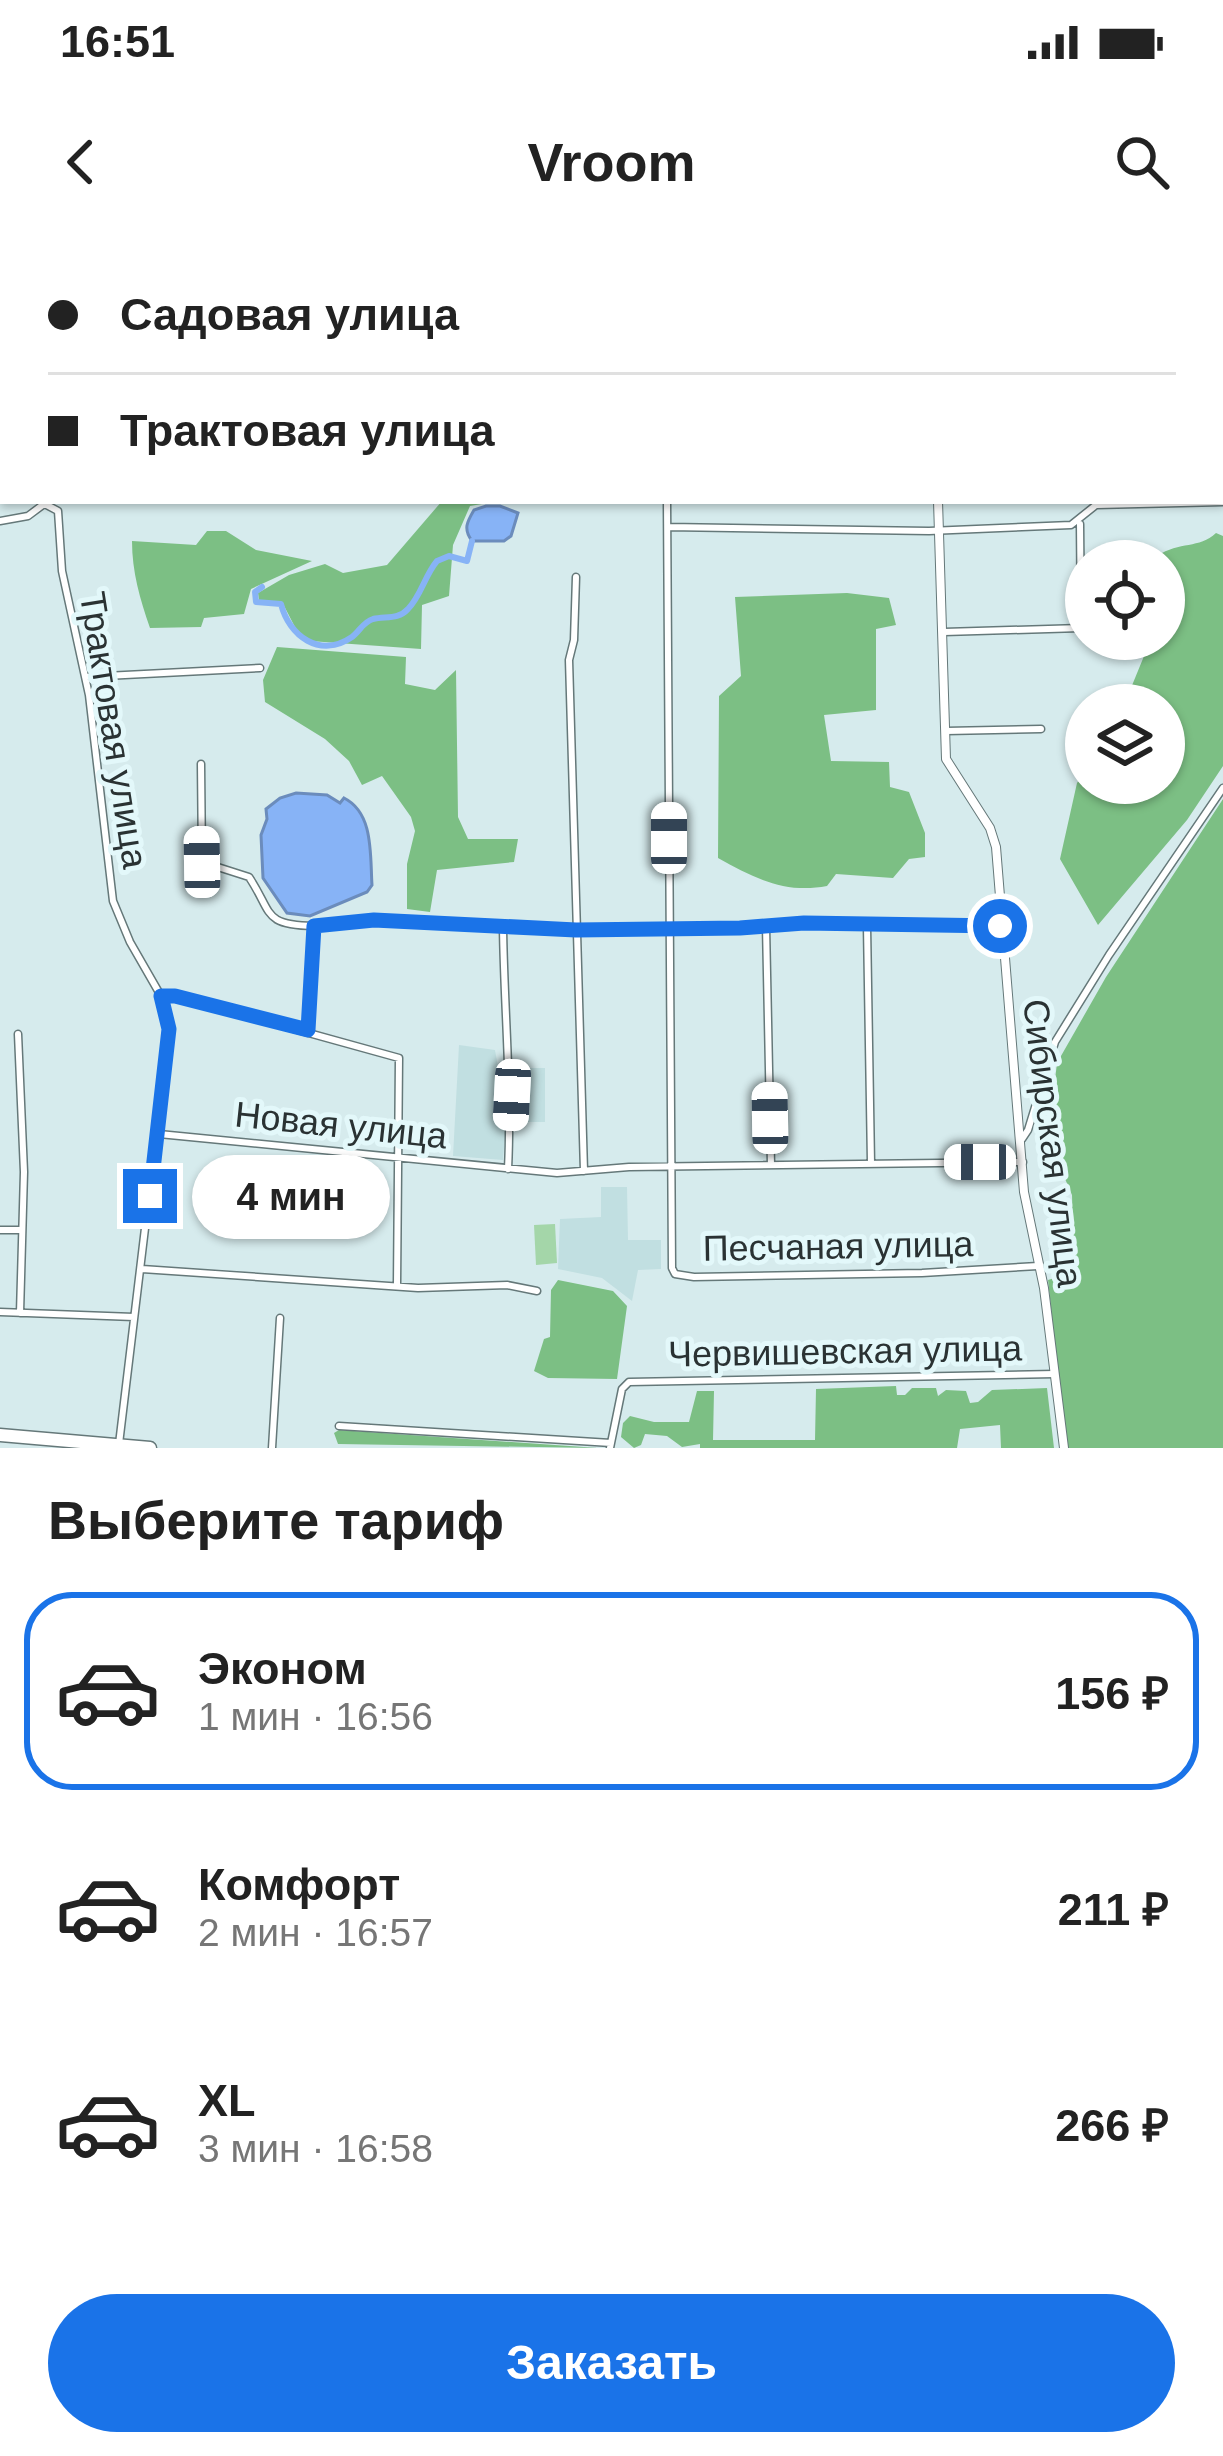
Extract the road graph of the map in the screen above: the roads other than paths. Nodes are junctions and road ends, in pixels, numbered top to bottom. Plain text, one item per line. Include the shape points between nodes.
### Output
1 (39, 504) edge
2 (45, 504) edge
3 (668, 504) edge
4 (938, 504) edge
5 (1138, 504) edge
6 (0, 520) edge
7 (1080, 521) junction
8 (668, 526) junction
9 (939, 530) junction
10 (576, 577) dead end
11 (944, 632) junction
12 (260, 668) dead end
13 (86, 676) junction
14 (1041, 728) dead end
15 (946, 731) junction
16 (201, 764) dead end
17 (1223, 788) edge
18 (314, 926) junction
19 (766, 926) junction
20 (867, 926) junction
21 (1000, 926) junction
22 (503, 927) junction
23 (669, 927) junction
24 (576, 930) junction
25 (161, 996) junction
26 (308, 1030) junction
27 (18, 1034) dead end
28 (157, 1134) junction
29 (1022, 1139) junction
30 (401, 1158) junction
31 (1023, 1162) junction
32 (871, 1163) junction
33 (771, 1165) junction
34 (674, 1167) junction
35 (508, 1169) junction
36 (584, 1171) junction
37 (0, 1230) edge
38 (22, 1230) junction
39 (1039, 1266) junction
40 (142, 1269) junction
41 (397, 1285) junction
42 (537, 1291) dead end
43 (0, 1312) edge
44 (20, 1313) junction
45 (136, 1317) junction
46 (280, 1318) dead end
47 (1055, 1374) junction
48 (340, 1426) dead end
49 (0, 1435) edge
50 (611, 1446) edge
51 (118, 1447) edge
52 (151, 1448) edge
53 (272, 1448) edge
54 (1064, 1448) edge

1 - 6 street via 28,516
2 - 13 street, Трактовая улица via 58,511 62,571
3 - 8 street
4 - 9 street, Сибирская улица
5 - 7 street via 1096,505
7 - 9 street
7 - 11 street via 1079,629
8 - 9 street
8 - 23 street
9 - 11 street, Сибирская улица
10 - 24 street via 569,660
11 - 15 street, Сибирская улица
12 - 13 street
13 - 25 street, Трактовая улица via 113,901
14 - 15 street
15 - 21 street, Сибирская улица via 946,759 996,847
16 - 18 street via 202,862 250,877 277,922
17 - 29 street via 1055,1042
18 - 22 street via 374,920
18 - 26 street
19 - 20 street
19 - 23 street
19 - 33 street
20 - 21 street
20 - 32 street
21 - 29 street, Сибирская улица
22 - 24 street
22 - 35 street
23 - 24 street
23 - 34 street
24 - 36 street
25 - 26 street
25 - 28 street, Трактовая улица via 169,1029
26 - 30 street via 400,1058
27 - 38 street
28 - 30 street, Новая улица
28 - 40 street, Трактовая улица
29 - 31 street, Сибирская улица
30 - 35 street, Новая улица
30 - 41 street
31 - 32 street, Новая улица
31 - 39 street, Сибирская улица
32 - 33 street, Новая улица
33 - 34 street, Новая улица
34 - 36 street, Новая улица
34 - 39 street, Песчаная улица via 672,1268 681,1276
35 - 36 street, Новая улица
37 - 38 street
38 - 44 street
39 - 47 street, Сибирская улица
40 - 41 street
40 - 45 street, Трактовая улица
41 - 42 street
43 - 44 street
44 - 45 street
45 - 51 street, Трактовая улица
46 - 53 street
47 - 50 street, Червишевская улица via 629,1382
47 - 54 street, Сибирская улица
48 - 50 street
49 - 51 highway
51 - 52 highway

